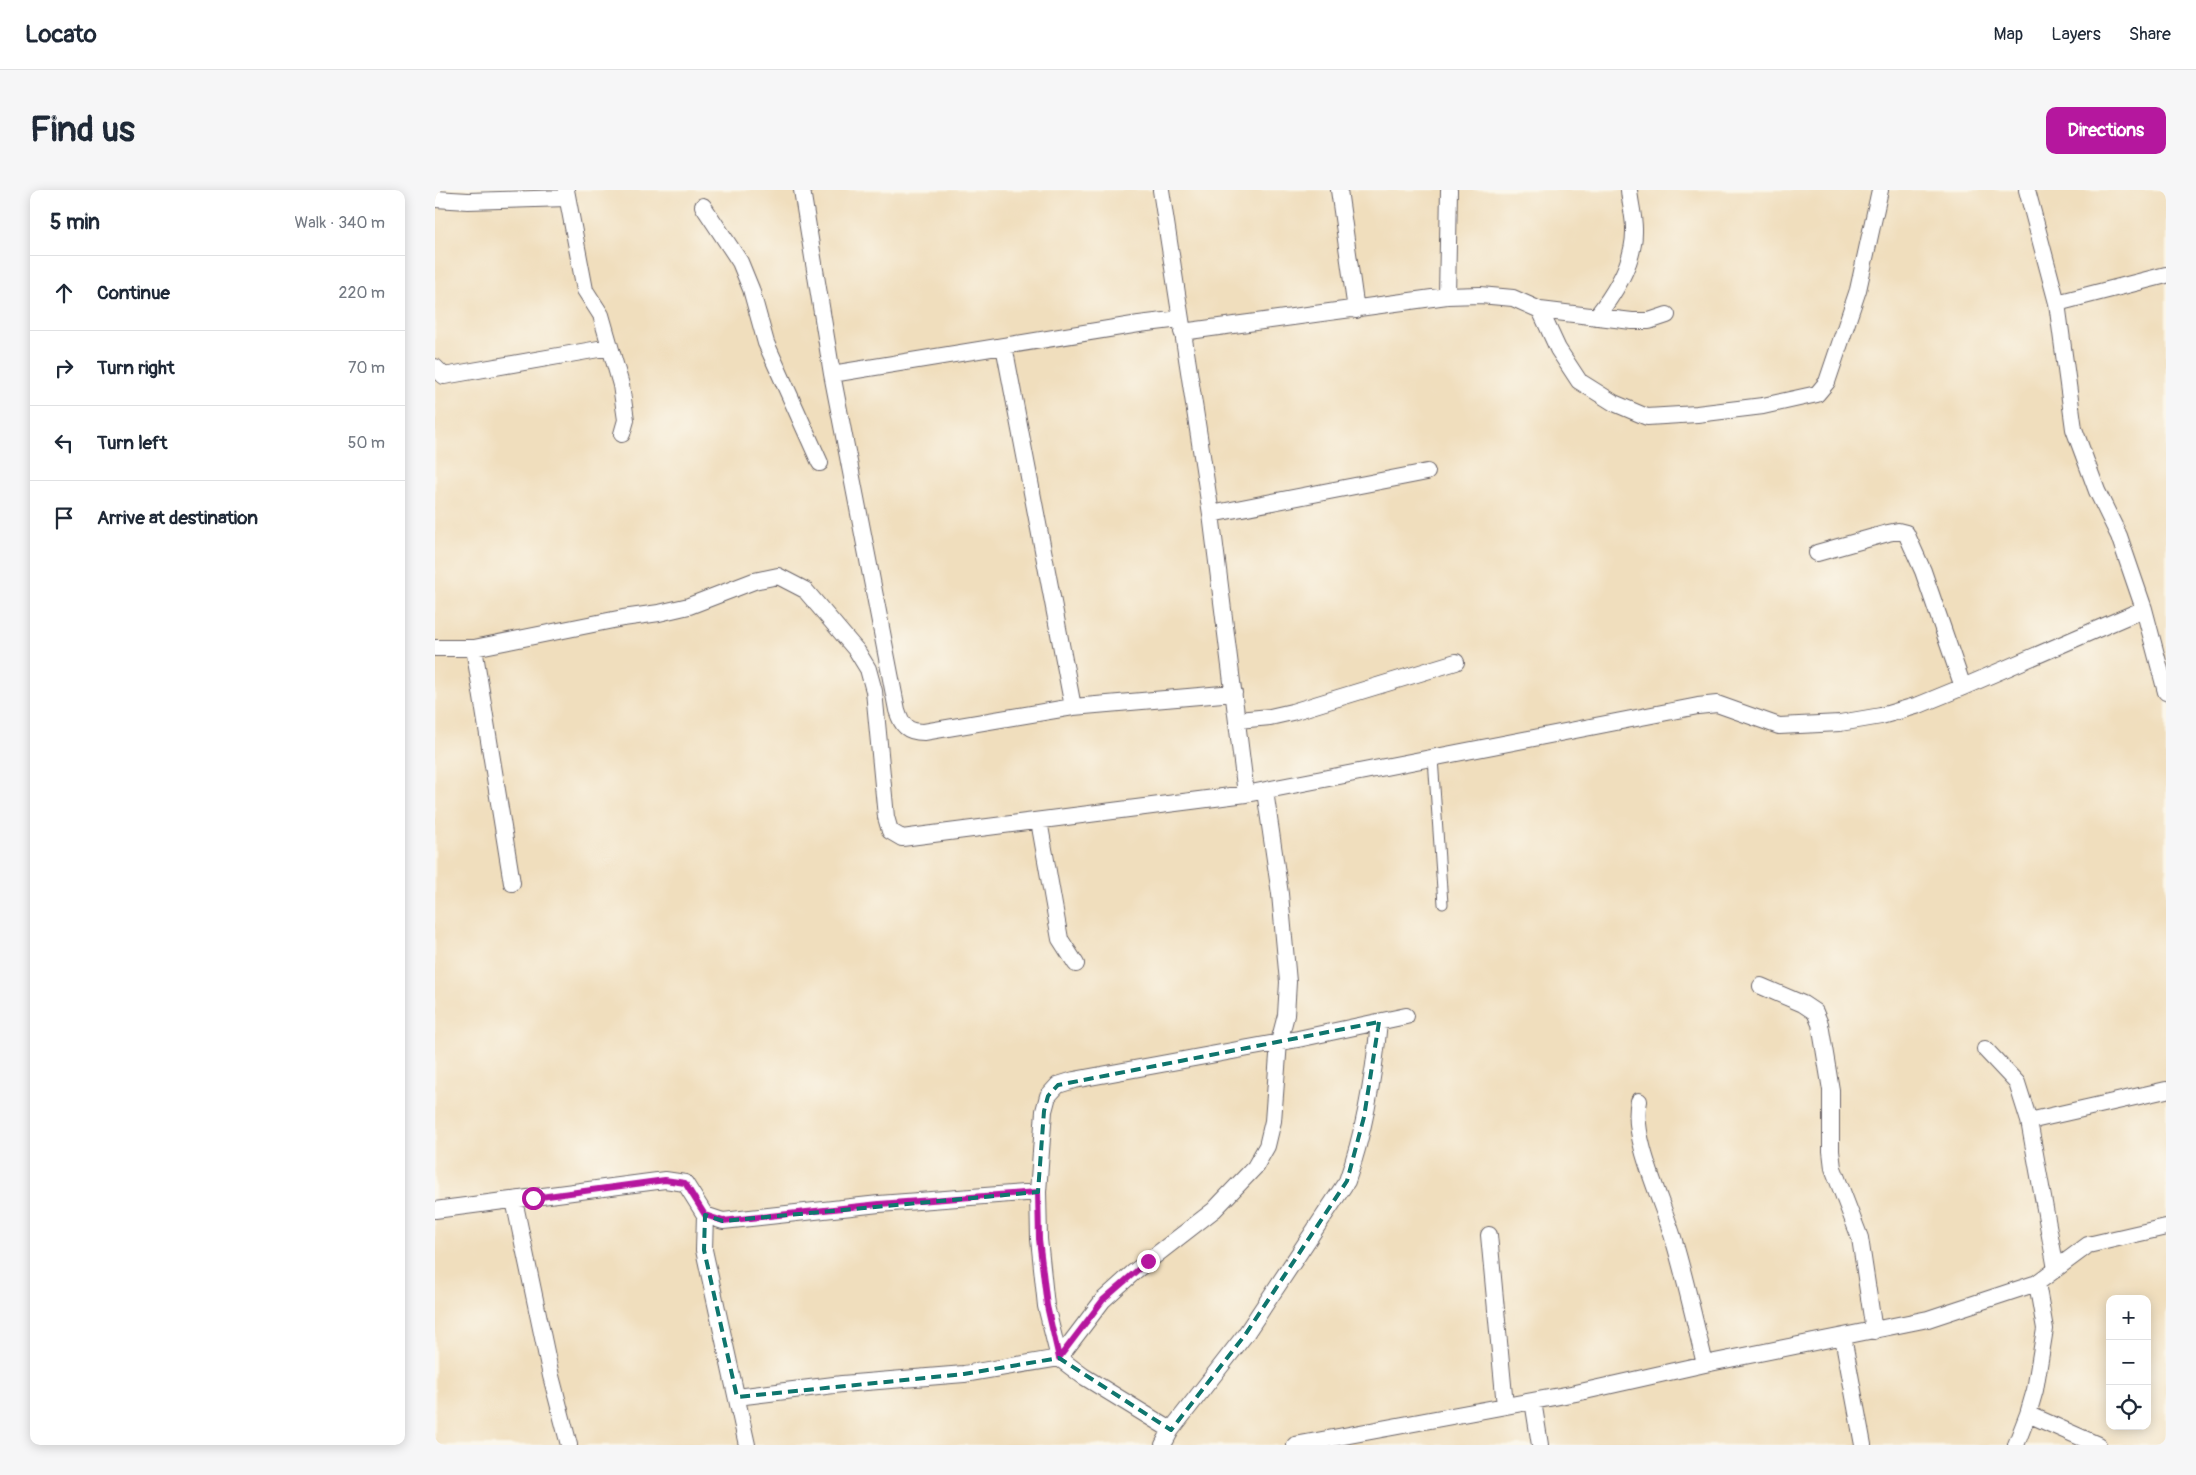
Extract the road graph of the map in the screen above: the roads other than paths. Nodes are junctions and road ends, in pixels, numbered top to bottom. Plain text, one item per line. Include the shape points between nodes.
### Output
1 (805, 190) edge
2 (1161, 190) edge
3 (1339, 190) edge
4 (1449, 190) edge
5 (1629, 190) edge
6 (1880, 190) edge
7 (2027, 190) edge
8 (567, 194) edge
9 (435, 199) edge
10 (703, 206) dead end
11 (2166, 274) edge
12 (1447, 296) junction
13 (2057, 303) junction
14 (1356, 310) junction
15 (1540, 310) junction
16 (1667, 316) dead end
17 (1596, 317) junction
18 (1181, 326) junction
19 (1004, 346) junction
20 (610, 347) junction
21 (435, 367) edge
22 (832, 374) junction
23 (622, 434) dead end
24 (820, 464) dead end
25 (1427, 472) dead end
26 (1211, 514) junction
27 (1817, 553) dead end
28 (2144, 609) junction
29 (435, 648) edge
30 (474, 648) junction
31 (1456, 662) dead end
32 (1963, 687) junction
33 (2166, 692) edge
34 (1234, 693) junction
35 (1073, 707) junction
36 (1238, 720) junction
37 (1433, 758) junction
38 (1265, 791) junction
39 (1246, 794) junction
40 (1039, 821) junction
41 (512, 883) dead end
42 (1443, 904) dead end
43 (1076, 964) dead end
44 (1761, 986) dead end
45 (1406, 1016) dead end
46 (1379, 1022) junction
47 (1279, 1042) junction
48 (1985, 1049) dead end
49 (2166, 1090) edge
50 (1639, 1101) dead end
51 (2029, 1121) junction
52 (1038, 1192) junction
53 (515, 1200) junction
54 (435, 1210) edge
55 (705, 1215) junction
56 (2166, 1227) edge
57 (1489, 1235) dead end
58 (2056, 1269) junction
59 (2037, 1283) junction
60 (1874, 1331) junction
61 (1843, 1337) junction
62 (1059, 1358) junction
63 (1705, 1364) junction
64 (737, 1397) junction
65 (1533, 1401) junction
66 (1505, 1406) junction
67 (2028, 1414) junction
68 (1171, 1430) junction
69 (569, 1445) edge
70 (747, 1445) edge
71 (1163, 1445) edge
72 (1295, 1445) edge
73 (1540, 1445) edge
74 (1863, 1445) edge
75 (2016, 1445) edge
76 (2098, 1445) edge

1 - 22 street
2 - 18 street
3 - 14 street
4 - 12 street
5 - 17 street via 1635,230 1629,259 1616,290
6 - 15 street via 1858,290 1827,382 1817,394 1763,406 1647,417 1614,403 1579,381 1558,349
7 - 13 street
8 - 9 street via 468,201
8 - 20 street via 585,290 601,315
10 - 24 street via 740,262 766,344
11 - 13 street
12 - 14 street
12 - 15 street via 1513,298
13 - 28 street via 2074,429 2119,536
14 - 18 street
15 - 17 street
16 - 17 street via 1649,321
18 - 19 street
18 - 26 street
19 - 22 street
19 - 35 street
20 - 21 street via 444,376
20 - 23 street via 621,385 626,420
22 - 35 street via 897,710 905,728 924,732
25 - 26 street
26 - 34 street
27 - 32 street via 1888,533 1898,531 1906,534 1923,571
28 - 32 street
28 - 33 street
29 - 30 street
30 - 40 street via 689,606 754,581 778,576 805,590 857,651 868,669 874,691 890,831 902,838 919,837
30 - 41 street
31 - 36 street via 1292,712
32 - 37 street via 1919,705 1839,723 1779,726 1717,704
34 - 35 street
34 - 36 street
36 - 39 street
37 - 38 street
37 - 42 lane
38 - 39 street
38 - 47 street via 1280,894 1288,982 1286,1015
39 - 40 street
40 - 43 street via 1060,939
44 - 60 street via 1803,1004 1815,1012 1820,1024 1831,1090 1833,1168 1860,1238
45 - 46 street
46 - 47 street
46 - 68 street via 1356,1156 1347,1181 1245,1335
47 - 52 street via 1058,1085 1048,1096 1044,1110
47 - 62 street via 1273,1121 1267,1146 1255,1168 1214,1210 1103,1300
48 - 51 street via 2017,1082
49 - 51 street
50 - 63 street via 1641,1141 1675,1241
51 - 58 street
52 - 55 street via 879,1204 723,1221
52 - 62 street via 1039,1239 1047,1306
53 - 54 street
53 - 55 street via 665,1180 685,1183
53 - 69 street via 551,1376
55 - 64 street via 704,1250
56 - 58 street via 2089,1245
57 - 66 street
58 - 59 street
59 - 60 street via 1928,1319
59 - 67 street via 2045,1329
60 - 61 street
61 - 63 street
61 - 74 street
62 - 64 street via 964,1374
62 - 68 street
63 - 65 street
64 - 70 street
65 - 66 street
65 - 73 street
66 - 72 street
67 - 75 street
67 - 76 street
68 - 71 street

